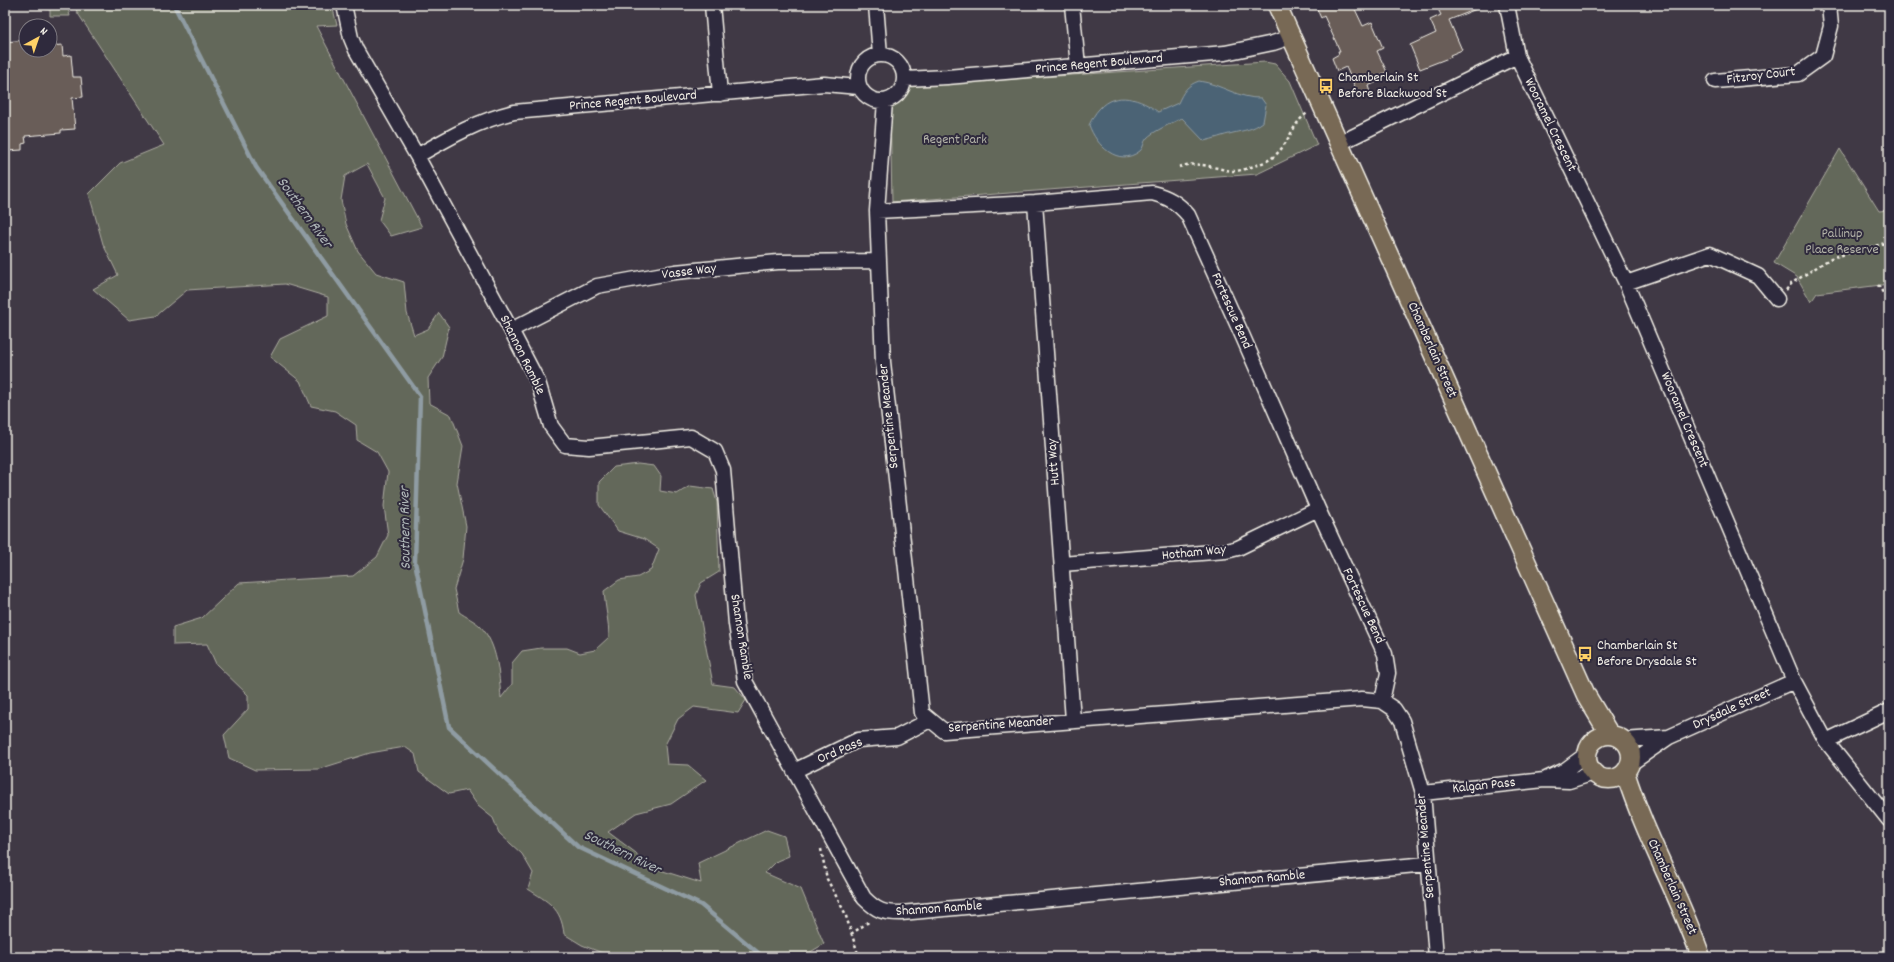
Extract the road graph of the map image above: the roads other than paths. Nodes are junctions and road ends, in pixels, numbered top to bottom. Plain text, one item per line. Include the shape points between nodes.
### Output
1 (344, 5) edge
2 (712, 5) edge
3 (876, 5) edge
4 (1072, 5) edge
5 (1277, 5) edge
6 (1507, 5) edge
7 (1829, 5) edge
8 (1291, 37) junction
9 (880, 55) junction
10 (1518, 56) junction
11 (1078, 66) junction
12 (905, 79) junction
13 (1715, 81) dead end
14 (859, 87) junction
15 (720, 94) junction
16 (885, 101) junction
17 (1340, 143) junction
18 (417, 156) junction
19 (1035, 203) junction
20 (877, 211) junction
21 (879, 261) junction
22 (1626, 283) junction
23 (1777, 299) road end
24 (511, 330) junction
25 (1318, 509) junction
26 (1062, 564) junction
27 (1794, 681) junction
28 (1382, 701) junction
29 (1889, 711) edge
30 (930, 720) junction
31 (1073, 720) junction
32 (1669, 737) junction
33 (1826, 741) junction
34 (1604, 742) junction
35 (1628, 768) junction
36 (794, 771) junction
37 (1601, 776) junction
38 (1544, 780) junction
39 (1423, 793) junction
40 (1642, 818) junction
41 (1889, 820) edge
42 (1427, 864) junction
43 (1436, 957) edge
44 (1701, 957) edge

1 - 18 street, Shannon Ramble via 356,50
2 - 15 street
3 - 9 street
4 - 11 street
5 - 8 main road, Chamberlain Street
6 - 10 street, Wooramel Crescent
7 - 13 street, Fitzroy Court via 1831,26 1823,56 1798,74
8 - 11 street, Prince Regent Boulevard via 1225,53
8 - 17 main road, Chamberlain Street
9 - 12 street via 890,56 897,61
9 - 14 street via 868,58 860,68
10 - 17 street
10 - 22 street, Wooramel Crescent
11 - 12 street, Prince Regent Boulevard
12 - 16 street via 898,94
14 - 15 street, Prince Regent Boulevard via 824,84
14 - 16 street via 868,98
15 - 18 street, Prince Regent Boulevard via 514,112 470,126
16 - 20 street, Serpentine Meander
17 - 34 main road, Chamberlain Street via 1586,695
18 - 24 street, Shannon Ramble
19 - 20 street, Fortescue Bend
19 - 25 street, Fortescue Bend via 1152,193 1164,196 1182,208 1188,216 1243,337
19 - 26 street, Hutt Way
20 - 21 street, Serpentine Meander
21 - 24 street, Vasse Way via 778,262 675,272 596,286
21 - 30 street, Serpentine Meander via 883,362 921,705 922,712
22 - 23 street via 1710,254 1758,276
22 - 27 street, Wooramel Crescent
24 - 36 street, Shannon Ramble via 538,382 551,426 565,445 589,447 691,437 716,451 723,470 736,624 746,681
25 - 26 street, Hotham Way via 1238,548 1226,551
25 - 28 street, Fortescue Bend via 1385,654 1388,673
26 - 31 street, Hutt Way
27 - 32 street, Drysdale Street
27 - 33 street, Wooramel Crescent
28 - 31 street, Serpentine Meander via 1362,699
28 - 39 street, Serpentine Meander via 1394,709 1402,721
29 - 33 street
30 - 31 street, Serpentine Meander via 944,731
30 - 36 street, Ord Pass via 897,737 858,740
32 - 34 street, Drysdale Street
32 - 35 street, Drysdale Street
33 - 41 street, Wooramel Crescent
34 - 35 main road, Chamberlain Street via 1630,751
34 - 37 main road, Chamberlain Street via 1587,760
34 - 38 street, Kalgan Pass via 1565,770
35 - 37 main road via 1620,776
35 - 40 main road, Chamberlain Street
36 - 42 street, Shannon Ramble via 864,898 874,908 886,913 901,914
37 - 38 street, Kalgan Pass via 1569,781
37 - 40 main road, Chamberlain Street
38 - 39 street, Kalgan Pass
39 - 42 street, Serpentine Meander
40 - 44 main road, Chamberlain Street
42 - 43 street, Serpentine Meander

